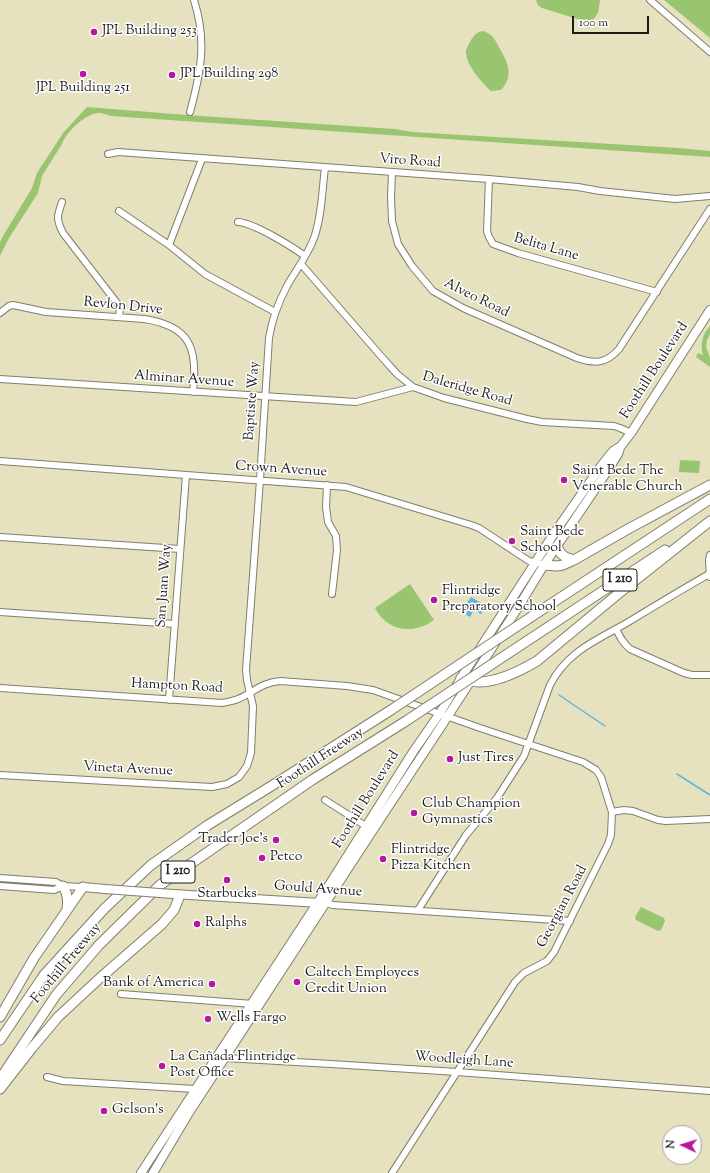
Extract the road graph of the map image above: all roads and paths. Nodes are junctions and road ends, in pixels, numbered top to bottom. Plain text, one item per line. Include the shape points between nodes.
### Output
1 (194, 0) edge
2 (650, 0) edge
3 (710, 52) edge
4 (190, 112) dead end
5 (108, 154) dead end
6 (202, 159) junction
7 (325, 168) junction
8 (392, 173) junction
9 (489, 179) junction
10 (710, 196) edge
11 (62, 202) dead end
12 (710, 209) edge
13 (119, 211) dead end
14 (238, 222) dead end
15 (169, 245) junction
16 (305, 256) junction
17 (301, 264) junction
18 (657, 292) junction
19 (710, 310) edge
20 (275, 312) junction
21 (0, 313) edge
22 (119, 317) junction
23 (0, 380) edge
24 (413, 387) junction
25 (193, 392) junction
26 (265, 397) junction
27 (630, 433) junction
28 (621, 446) junction
29 (0, 462) edge
30 (186, 474) junction
31 (260, 480) junction
32 (327, 485) junction
33 (710, 485) edge
34 (710, 499) edge
35 (710, 521) edge
36 (0, 537) edge
37 (557, 546) junction
38 (180, 549) junction
39 (710, 554) edge
40 (574, 560) junction
41 (539, 564) junction
42 (710, 576) edge
43 (332, 594) dead end
44 (0, 612) edge
45 (175, 624) junction
46 (616, 629) junction
47 (710, 675) edge
48 (460, 678) junction
49 (471, 681) junction
50 (0, 688) edge
51 (251, 692) junction
52 (169, 700) junction
53 (440, 713) junction
54 (448, 716) junction
55 (529, 744) junction
56 (247, 766) joint
57 (0, 775) edge
58 (325, 800) dead end
59 (612, 812) junction
60 (710, 819) edge
61 (369, 828) junction
62 (0, 878) edge
63 (0, 886) edge
64 (63, 886) junction
65 (83, 887) junction
66 (176, 894) junction
67 (316, 903) junction
68 (326, 903) junction
69 (418, 910) junction
70 (66, 911) junction
71 (570, 921) junction
72 (121, 994) dead end
73 (250, 1004) junction
74 (261, 1004) junction
75 (0, 1017) edge
76 (0, 1040) edge
77 (217, 1056) junction
78 (225, 1058) junction
79 (457, 1072) junction
80 (47, 1077) dead end
81 (0, 1079) edge
82 (0, 1089) edge
83 (199, 1091) junction
84 (710, 1091) edge
85 (142, 1173) edge
86 (153, 1173) edge
87 (392, 1173) edge

1 - 4 street via 200,21 201,57 200,73
2 - 3 street
5 - 6 street, Viro Road via 118,152
6 - 7 street, Viro Road
6 - 15 street
7 - 8 street, Viro Road
7 - 16 street, Baptiste Way via 318,224
8 - 9 street, Viro Road
8 - 18 street, Alveo Road via 392,221 398,244 433,291 462,308 577,358 594,362 614,355
9 - 10 street, Viro Road via 675,199
9 - 18 street, Belita Lane via 487,231 488,238 493,244
11 - 22 street via 58,212 58,223 120,307
12 - 18 street
13 - 15 street
14 - 16 street via 249,224
15 - 20 street via 205,274
16 - 17 street, Baptiste Way
17 - 20 street, Baptiste Way
17 - 24 street, Daleridge Road via 397,374
19 - 27 main road, Foothill Boulevard
20 - 26 street, Baptiste Way via 269,338
21 - 22 street, Revlon Drive via 13,305 46,312
22 - 25 street, Revlon Drive via 158,321 173,326 182,333 194,355
23 - 25 street, Alminar Avenue
24 - 26 street, Alminar Avenue via 356,402
24 - 27 street, Daleridge Road via 527,420 614,426
25 - 26 street, Alminar Avenue
26 - 31 street, Baptiste Way
27 - 28 main road, Foothill Boulevard
28 - 37 main road, Foothill Boulevard
28 - 41 main road, Foothill Boulevard via 613,451 554,532
29 - 30 street, Crown Avenue
30 - 31 street, Crown Avenue
30 - 38 street, San Juan Way
31 - 32 street, Crown Avenue
31 - 51 street, Baptiste Way via 246,670
32 - 41 street, Crown Avenue via 346,487 471,525 529,561
32 - 43 street via 328,522 336,536 337,550
33 - 40 highway
34 - 76 highway, Foothill Freeway / I 210, bridge via 391,710 208,825 151,865 105,908 44,975
35 - 49 highway via 537,661 500,678 483,682
35 - 81 highway, Foothill Freeway / I 210, bridge via 312,780 160,885 99,945 56,996
36 - 38 street
37 - 40 highway via 563,556
37 - 41 main road, Foothill Boulevard
38 - 45 street, San Juan Way
39 - 42 street
40 - 41 highway via 557,566
41 - 48 main road, Foothill Boulevard
41 - 49 main road, Foothill Boulevard via 519,606
42 - 46 street
44 - 45 street
45 - 52 street, San Juan Way
46 - 47 street via 620,639 630,649 684,673
46 - 55 street via 580,650 554,676
48 - 49 highway
48 - 53 main road, Foothill Boulevard
49 - 54 main road, Foothill Boulevard
50 - 52 street, Hampton Road
51 - 52 street, Hampton Road via 222,703
51 - 53 street, Hampton Road via 270,682 280,681 347,686 372,690
51 - 56 street, Baptiste Way via 251,753
53 - 54 street, Georgian Road
53 - 61 main road, Foothill Boulevard via 413,752
54 - 55 street, Georgian Road
54 - 61 main road, Foothill Boulevard
55 - 59 street, Georgian Road via 583,762 596,770 601,777
55 - 69 street via 497,798 466,835
56 - 57 street, Vineta Avenue via 239,777 227,784 212,787
58 - 61 street
59 - 60 street via 633,811 666,822
59 - 71 street, Georgian Road via 608,844
61 - 67 main road, Foothill Boulevard
61 - 68 main road, Foothill Boulevard
62 - 64 street, Gould Avenue via 56,882
63 - 64 street, Gould Avenue via 54,890
64 - 65 street, Gould Avenue
64 - 70 highway via 68,900
65 - 66 main road, Gould Avenue, bridge
65 - 70 highway
66 - 67 main road, Gould Avenue
66 - 82 highway via 174,910 162,924 58,1017
67 - 68 main road, Gould Avenue
67 - 73 main road, Foothill Boulevard
68 - 69 street, Gould Avenue
68 - 74 main road, Foothill Boulevard
69 - 71 street, Gould Avenue
70 - 75 highway via 34,958
71 - 79 street, Georgian Road via 547,961 524,973 515,982
72 - 73 street
73 - 74 street
73 - 77 main road, Foothill Boulevard
74 - 78 main road, Foothill Boulevard
77 - 78 street, Woodleigh Lane
77 - 83 main road, Foothill Boulevard
78 - 79 street, Woodleigh Lane
78 - 83 main road, Foothill Boulevard
79 - 84 street, Woodleigh Lane
79 - 87 street, Georgian Road
80 - 83 street via 62,1081
83 - 85 main road, Foothill Boulevard
83 - 86 main road, Foothill Boulevard

